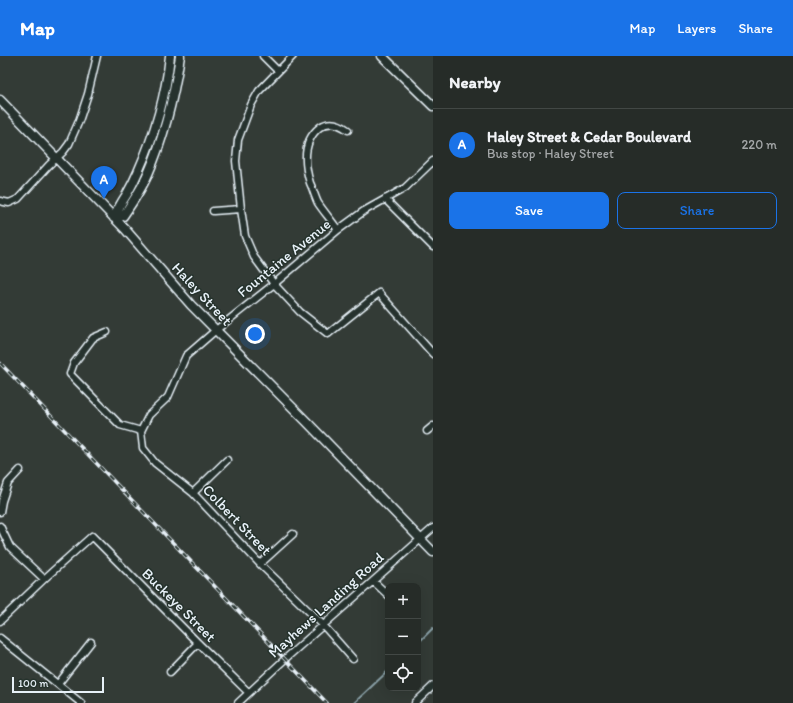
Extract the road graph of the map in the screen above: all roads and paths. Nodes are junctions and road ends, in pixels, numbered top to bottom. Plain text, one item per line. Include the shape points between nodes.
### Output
1 (97, 56) edge
2 (170, 56) edge
3 (180, 56) edge
4 (263, 56) edge
5 (293, 56) edge
6 (385, 57) edge
7 (278, 71) junction
8 (0, 100) edge
9 (433, 106) edge
10 (348, 130) dead end
11 (57, 158) junction
12 (433, 161) edge
13 (385, 199) junction
14 (0, 201) edge
15 (241, 209) junction
16 (213, 211) dead end
17 (114, 218) junction
18 (338, 230) junction
19 (433, 247) edge
20 (274, 284) junction
21 (216, 330) junction
22 (107, 332) dead end
23 (433, 354) edge
24 (433, 426) edge
25 (141, 430) junction
26 (427, 431) dead end
27 (227, 460) dead end
28 (20, 470) dead end
29 (193, 493) junction
30 (0, 512) edge
31 (0, 526) edge
32 (433, 528) edge
33 (293, 534) dead end
34 (420, 539) junction
35 (433, 552) edge
36 (260, 564) junction
37 (44, 579) junction
38 (373, 581) junction
39 (385, 593) edge
40 (0, 622) edge
41 (323, 625) junction
42 (0, 638) edge
43 (91, 642) dead end
44 (198, 643) junction
45 (353, 659) dead end
46 (170, 672) dead end
47 (58, 684) junction
48 (433, 686) edge
49 (248, 692) junction
50 (81, 703) edge
51 (238, 703) edge
52 (415, 703) edge

1 - 11 street via 79,121 69,144
2 - 17 street via 160,111 139,170
3 - 17 street via 168,114 148,175 123,216
4 - 7 street
5 - 7 street
6 - 9 street
7 - 15 street via 259,91 248,110 238,140 236,161
8 - 11 street, Haley Street
10 - 18 street via 335,123 328,123 317,129 308,143 305,160 318,201
11 - 14 street via 18,199 9,203
11 - 17 street, Haley Street
12 - 13 street, Fountaine Avenue via 405,188
13 - 18 street, Fountaine Avenue
13 - 19 street
15 - 16 street
15 - 20 street via 245,236 254,257
17 - 21 street, Haley Street
18 - 20 street, Fountaine Avenue
20 - 21 street, Fountaine Avenue
20 - 23 street via 300,312 328,334 379,293
21 - 25 street, Fountaine Avenue via 186,356 168,397 149,415
21 - 34 street, Haley Street
22 - 25 street via 93,338 74,364 70,374 120,425
24 - 26 street
25 - 29 street, Colbert Street via 143,448 155,464
27 - 29 street
28 - 30 street via 8,483
29 - 36 street, Colbert Street
31 - 37 street via 10,547
32 - 34 street, Mayhews Landing Road
33 - 36 street
34 - 35 street, Haley Street
34 - 38 street, Mayhews Landing Road
36 - 41 street, Colbert Street
37 - 40 street
37 - 44 street, Buckeye Street via 92,536
38 - 39 street
38 - 41 street, Mayhews Landing Road
41 - 45 street, Colbert Street
41 - 49 street, Mayhews Landing Road
42 - 47 street
43 - 47 street
44 - 46 street
44 - 49 street, Buckeye Street
47 - 50 street
48 - 52 street
49 - 51 street, Mayhews Landing Road

